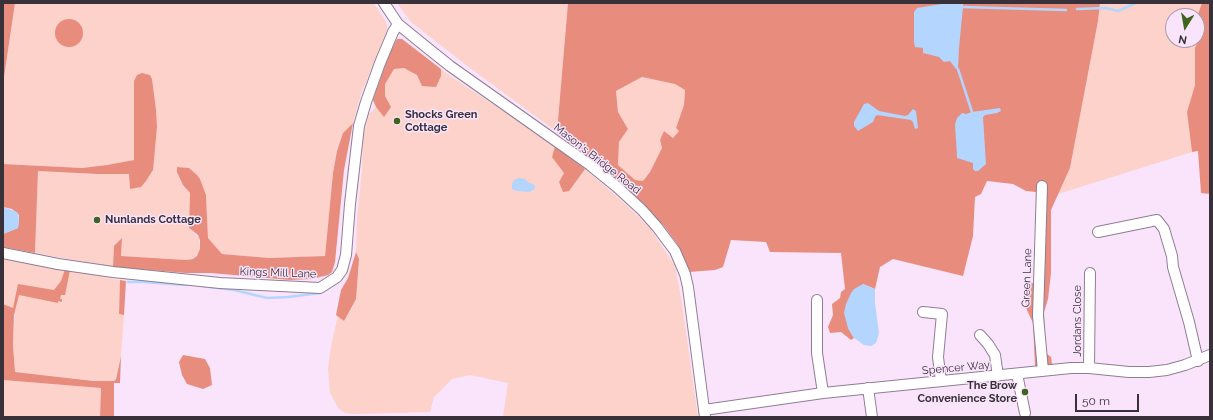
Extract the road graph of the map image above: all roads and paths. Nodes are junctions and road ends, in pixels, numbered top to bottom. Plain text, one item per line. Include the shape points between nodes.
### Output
1 (384, 3) edge
2 (398, 24) junction
3 (1042, 186) dead end
4 (1098, 232) dead end
5 (3, 253) edge
6 (1090, 274) dead end
7 (817, 300) dead end
8 (923, 312) dead end
9 (980, 335) dead end
10 (1210, 355) edge
11 (1198, 361) junction
12 (1089, 368) junction
13 (1044, 371) junction
14 (1017, 374) junction
15 (998, 376) junction
16 (941, 382) junction
17 (868, 388) junction
18 (823, 392) junction
19 (704, 413) edge
20 (1025, 414) dead end
21 (872, 417) edge

1 - 2 street, Mason's Bridge Road
2 - 5 street, Kings Mill Lane via 380,63 359,126 346,255 342,270 337,277 320,288 220,283 113,272
2 - 19 street, Mason's Bridge Road via 448,65 590,165 642,210 657,227 675,251 685,274
3 - 13 street, Green Lane via 1038,316
4 - 11 street via 1157,220 1164,229
6 - 12 street, Jordans Close
7 - 18 street via 817,353
8 - 16 street via 942,314 938,357
9 - 15 street via 995,355
10 - 11 street, Spencer Way
11 - 12 street, Spencer Way via 1149,372
12 - 13 street, Spencer Way
13 - 14 street, Spencer Way
14 - 15 street, Spencer Way
14 - 20 street
15 - 16 street, Spencer Way
16 - 17 street, Spencer Way
17 - 18 street, Spencer Way
17 - 21 street
18 - 19 street, Spencer Way

